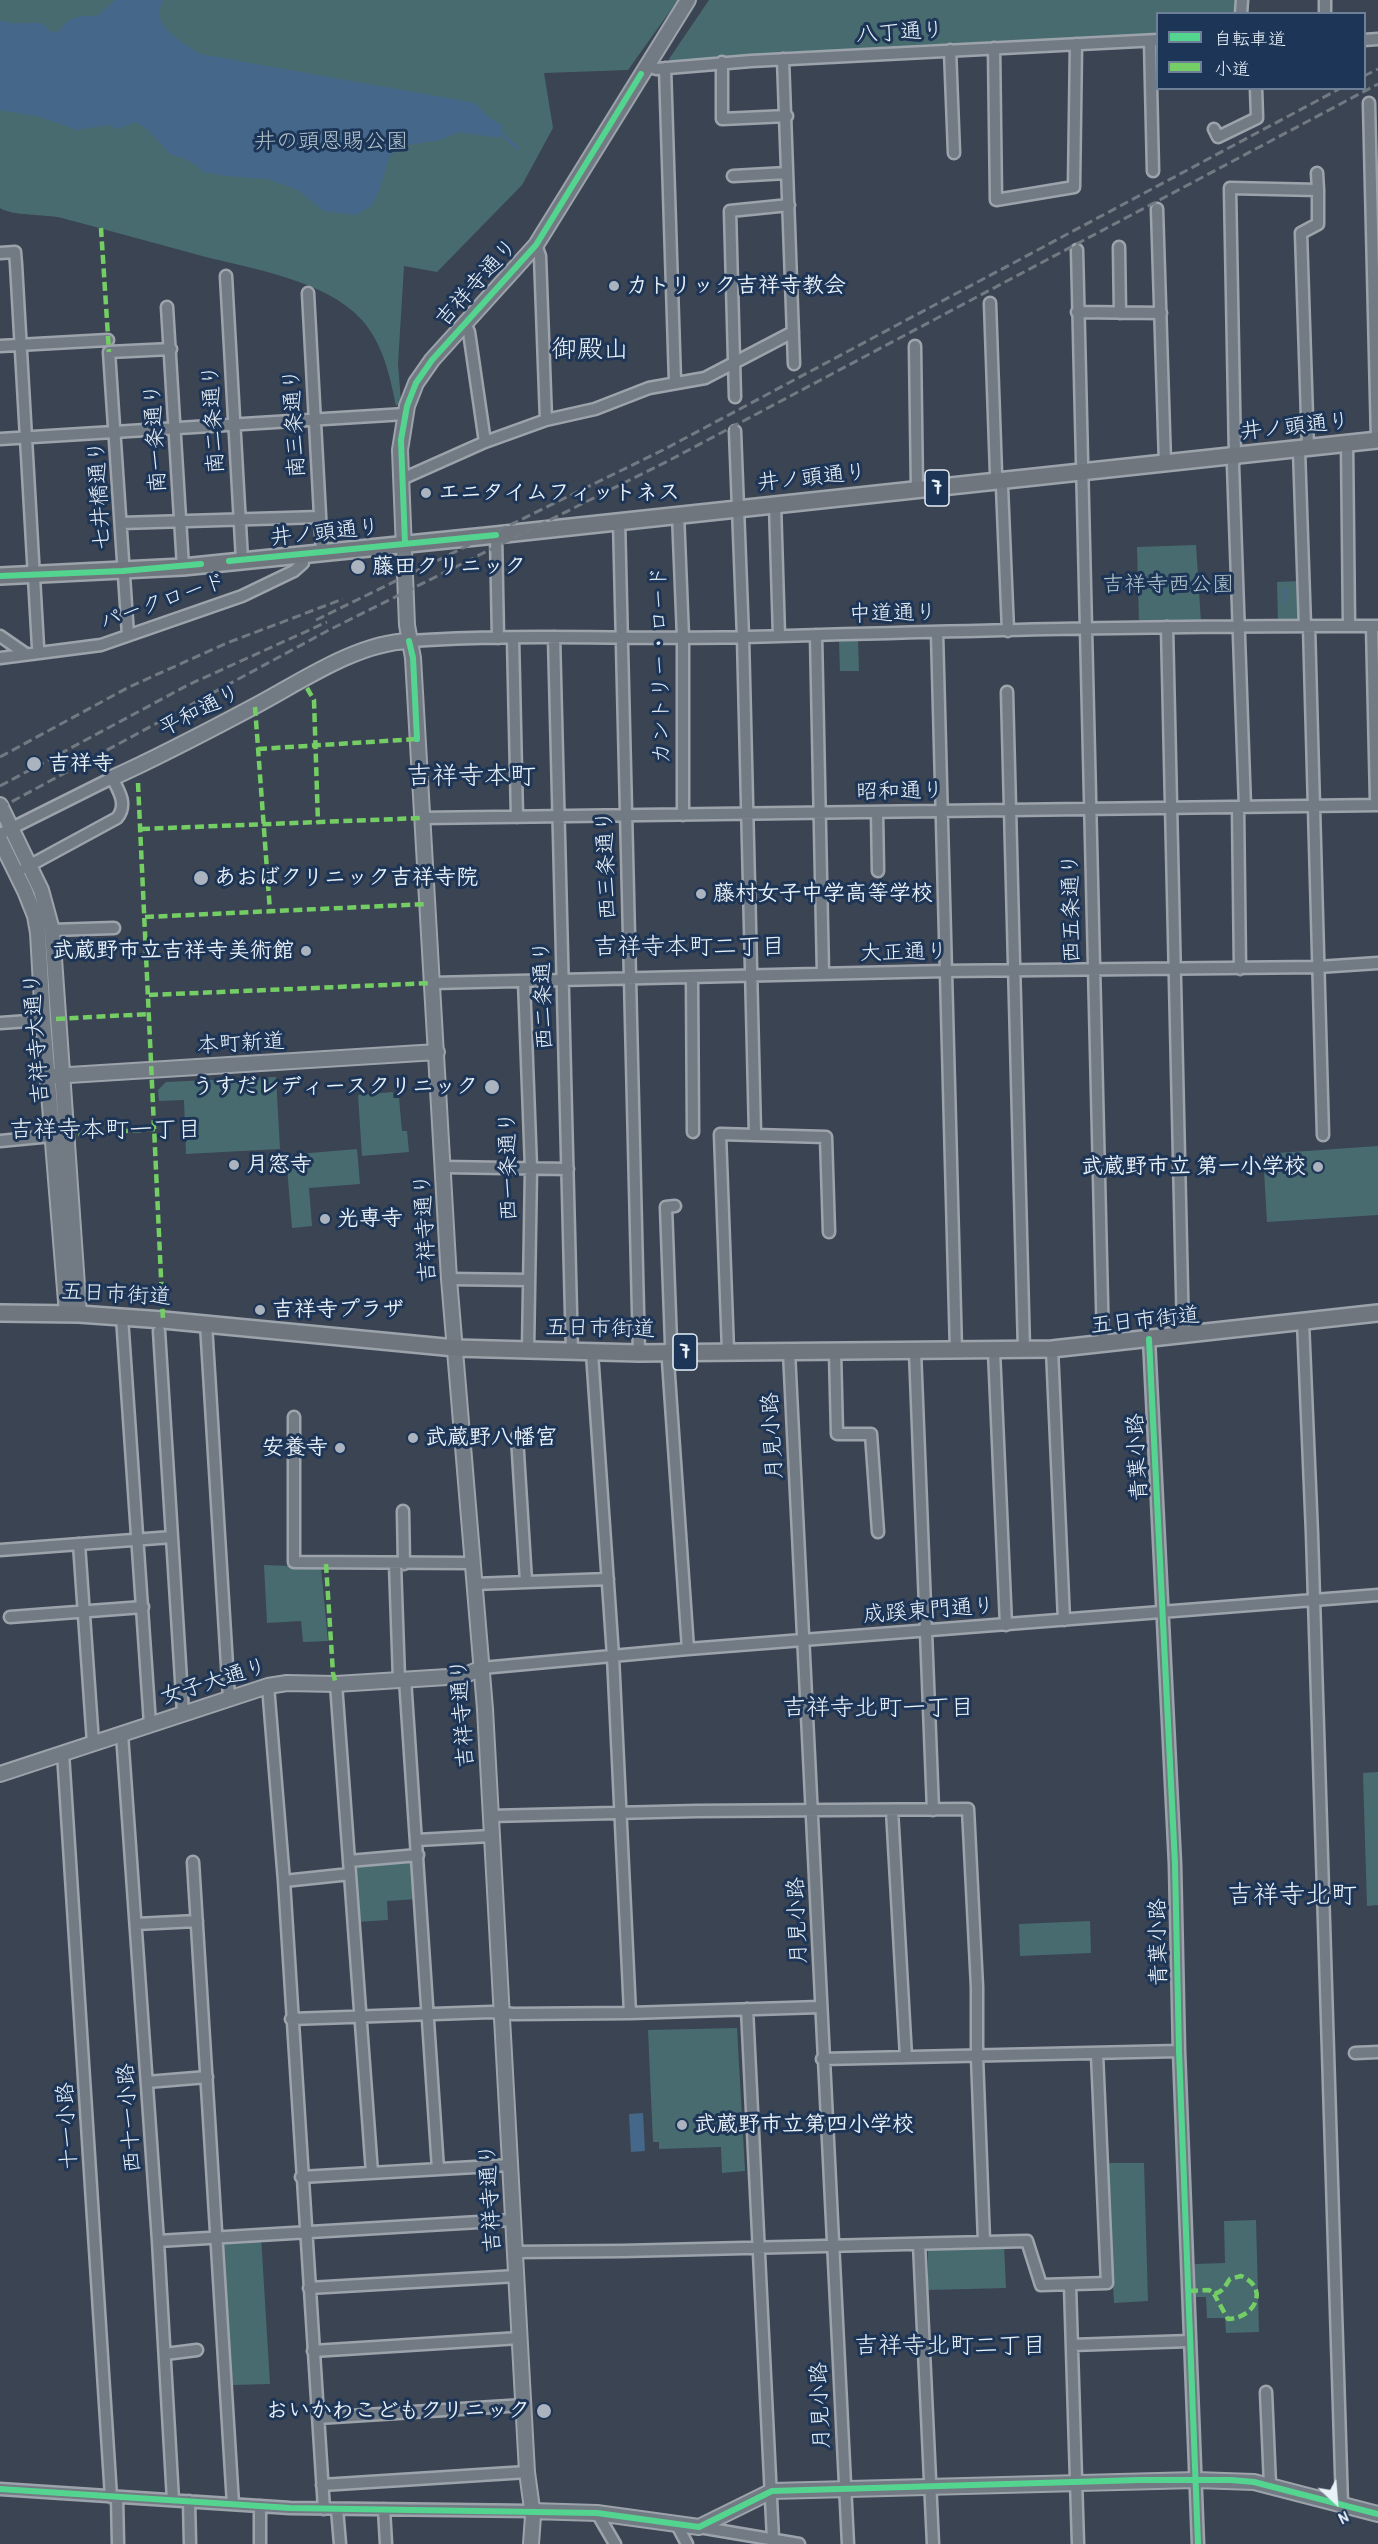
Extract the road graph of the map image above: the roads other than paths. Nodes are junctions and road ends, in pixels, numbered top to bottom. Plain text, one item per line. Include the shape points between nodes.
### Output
1 (688, 0) edge
2 (1154, 41) edge
3 (1076, 44) junction
4 (994, 48) junction
5 (950, 50) junction
6 (783, 59) junction
7 (722, 63) junction
8 (647, 65) junction
9 (665, 68) junction
10 (1256, 90) edge
11 (1369, 103) dead end
12 (787, 116) junction
13 (1214, 129) dead end
14 (954, 153) dead end
15 (1374, 161) edge
16 (1153, 171) dead end
17 (787, 173) junction
18 (1317, 173) dead end
19 (733, 177) dead end
20 (1318, 190) junction
21 (789, 206) junction
22 (1157, 209) dead end
23 (536, 245) junction
24 (1119, 247) dead end
25 (1077, 250) dead end
26 (0, 253) edge
27 (226, 276) dead end
28 (308, 293) dead end
29 (1376, 302) edge
30 (990, 303) dead end
31 (167, 306) dead end
32 (1077, 312) junction
33 (1161, 312) junction
34 (1120, 313) junction
35 (465, 323) junction
36 (793, 332) junction
37 (108, 340) dead end
38 (21, 345) junction
39 (0, 346) edge
40 (915, 346) dead end
41 (171, 349) junction
42 (735, 362) junction
43 (794, 364) dead end
44 (675, 381) junction
45 (735, 397) dead end
46 (405, 414) junction
47 (314, 419) junction
48 (546, 420) junction
49 (234, 423) junction
50 (175, 427) junction
51 (116, 431) junction
52 (735, 431) dead end
53 (27, 438) junction
54 (0, 440) edge
55 (1377, 440) edge
56 (485, 442) junction
57 (1347, 443) junction
58 (1303, 449) junction
59 (1235, 456) junction
60 (1165, 463) junction
61 (1081, 472) junction
62 (402, 479) junction
63 (999, 481) junction
64 (917, 490) junction
65 (775, 504) junction
66 (739, 508) junction
67 (678, 514) junction
68 (320, 517) junction
69 (240, 520) junction
70 (619, 520) junction
71 (180, 521) junction
72 (121, 523) junction
73 (496, 536) junction
74 (405, 544) junction
75 (322, 552) junction
76 (303, 554) junction
77 (242, 560) junction
78 (183, 567) junction
79 (123, 571) junction
80 (34, 574) junction
81 (0, 576) edge
82 (1307, 626) junction
83 (1350, 626) junction
84 (1375, 626) edge
85 (1167, 627) junction
86 (1240, 627) junction
87 (1085, 628) junction
88 (1008, 631) junction
89 (937, 633) junction
90 (128, 635) junction
91 (816, 635) junction
92 (0, 636) edge
93 (779, 636) junction
94 (554, 637) junction
95 (682, 637) junction
96 (743, 637) junction
97 (498, 638) junction
98 (513, 638) junction
99 (620, 638) junction
100 (409, 641) junction
101 (38, 647) dead end
102 (26, 654) junction
103 (0, 658) edge
104 (1007, 692) dead end
105 (112, 778) junction
106 (1378, 804) edge
107 (0, 805) edge
108 (1314, 806) junction
109 (1242, 807) junction
110 (1170, 808) junction
111 (1091, 809) junction
112 (1011, 810) junction
113 (942, 811) junction
114 (877, 812) junction
115 (820, 813) junction
116 (747, 814) junction
117 (625, 815) junction
118 (683, 815) junction
119 (558, 816) junction
120 (517, 817) junction
121 (422, 818) junction
122 (6, 831) edge
123 (0, 840) edge
124 (30, 865) junction
125 (878, 871) dead end
126 (16, 872) junction
127 (114, 928) dead end
128 (52, 930) junction
129 (1378, 963) edge
130 (1318, 967) junction
131 (1175, 969) junction
132 (1240, 969) junction
133 (1093, 970) junction
134 (945, 971) junction
135 (1013, 971) junction
136 (823, 974) junction
137 (750, 976) junction
138 (692, 977) junction
139 (630, 979) junction
140 (563, 980) junction
141 (524, 981) junction
142 (432, 983) junction
143 (43, 1020) junction
144 (0, 1023) edge
145 (437, 1052) junction
146 (55, 1076) junction
147 (693, 1132) dead end
148 (754, 1133) junction
149 (52, 1136) junction
150 (1323, 1136) dead end
151 (0, 1141) edge
152 (444, 1167) junction
153 (531, 1168) junction
154 (568, 1169) junction
155 (675, 1206) dead end
156 (829, 1232) dead end
157 (449, 1279) junction
158 (529, 1280) junction
159 (0, 1313) edge
160 (1378, 1313) edge
161 (73, 1314) junction
162 (122, 1317) junction
163 (1303, 1322) junction
164 (206, 1324) junction
165 (159, 1331) dead end
166 (1183, 1335) junction
167 (1149, 1339) junction
168 (1103, 1344) junction
169 (455, 1348) junction
170 (1052, 1348) junction
171 (1024, 1350) junction
172 (528, 1351) junction
173 (728, 1351) junction
174 (915, 1351) junction
175 (956, 1351) junction
176 (994, 1351) junction
177 (572, 1352) junction
178 (789, 1352) junction
179 (835, 1352) junction
180 (592, 1353) junction
181 (639, 1353) junction
182 (669, 1353) junction
183 (294, 1418) dead end
184 (517, 1437) dead end
185 (403, 1511) dead end
186 (878, 1532) dead end
187 (172, 1537) junction
188 (137, 1540) junction
189 (79, 1544) junction
190 (0, 1550) edge
191 (473, 1563) junction
192 (399, 1564) junction
193 (608, 1579) junction
194 (526, 1581) junction
195 (474, 1584) junction
196 (1378, 1595) edge
197 (1314, 1600) junction
198 (143, 1606) junction
199 (85, 1611) junction
200 (1164, 1612) junction
201 (10, 1617) dead end
202 (1064, 1620) junction
203 (1006, 1625) junction
204 (925, 1631) junction
205 (802, 1641) junction
206 (688, 1649) junction
207 (613, 1656) junction
208 (482, 1668) junction
209 (402, 1679) junction
210 (336, 1684) junction
211 (268, 1686) junction
212 (229, 1698) junction
213 (183, 1712) junction
214 (150, 1724) junction
215 (122, 1734) junction
216 (93, 1743) junction
217 (63, 1753) junction
218 (0, 1774) edge
219 (892, 1810) junction
220 (933, 1810) junction
221 (813, 1811) junction
222 (621, 1813) junction
223 (490, 1816) junction
224 (491, 1836) junction
225 (417, 1840) junction
226 (418, 1855) junction
227 (349, 1861) junction
228 (193, 1862) dead end
229 (350, 1874) junction
230 (284, 1881) junction
231 (197, 1921) junction
232 (136, 1924) junction
233 (820, 2007) junction
234 (747, 2009) junction
235 (502, 2013) junction
236 (630, 2013) junction
237 (428, 2015) junction
238 (360, 2017) junction
239 (291, 2019) junction
240 (1179, 2051) junction
241 (1378, 2052) edge
242 (1355, 2053) dead end
243 (1097, 2054) junction
244 (906, 2057) junction
245 (977, 2057) junction
246 (822, 2059) junction
247 (207, 2078) junction
248 (147, 2082) junction
249 (510, 2164) junction
250 (438, 2169) junction
251 (372, 2173) junction
252 (301, 2177) junction
253 (513, 2220) junction
254 (306, 2233) junction
255 (218, 2238) junction
256 (158, 2241) junction
257 (984, 2241) junction
258 (919, 2244) junction
259 (834, 2245) junction
260 (759, 2247) junction
261 (515, 2252) junction
262 (517, 2276) junction
263 (1070, 2285) junction
264 (309, 2288) junction
265 (520, 2338) junction
266 (1190, 2341) junction
267 (1072, 2345) junction
268 (197, 2350) dead end
269 (313, 2351) junction
270 (165, 2354) junction
271 (1266, 2392) dead end
272 (524, 2406) junction
273 (318, 2418) junction
274 (527, 2472) junction
275 (1196, 2480) junction
276 (1076, 2483) junction
277 (322, 2485) junction
278 (1270, 2486) junction
279 (930, 2487) junction
280 (844, 2488) junction
281 (0, 2489) edge
282 (772, 2491) junction
283 (114, 2497) junction
284 (173, 2500) junction
285 (189, 2501) junction
286 (233, 2504) junction
287 (1342, 2504) junction
288 (260, 2506) junction
289 (324, 2509) junction
290 (337, 2509) junction
291 (384, 2509) junction
292 (532, 2511) junction
293 (597, 2513) junction
294 (1378, 2514) edge
295 (676, 2523) junction
296 (699, 2527) junction
297 (773, 2539) junction
298 (118, 2544) edge
299 (190, 2544) edge
300 (260, 2544) edge
301 (340, 2544) edge
302 (386, 2544) edge
303 (531, 2544) edge
304 (615, 2544) edge
305 (687, 2544) edge
306 (799, 2544) edge
307 (848, 2544) edge
308 (933, 2544) edge
309 (1077, 2544) edge
310 (1198, 2544) edge

1 - 8 main road, 吉祥寺通り
2 - 3 street, 八丁通り
2 - 16 street
3 - 4 street, 八丁通り
3 - 4 street via 1074,187 996,200
4 - 5 street, 八丁通り
5 - 6 street, 八丁通り
5 - 14 street
6 - 7 street, 八丁通り
6 - 12 street
7 - 9 street, 八丁通り
7 - 12 street via 722,119
8 - 9 street, 八丁通り
8 - 23 main road, 吉祥寺通り
9 - 44 street
10 - 13 street via 1257,118 1218,137
11 - 15 street
12 - 17 street
15 - 29 street
17 - 19 street
17 - 21 street
18 - 20 street
20 - 58 street via 1318,224 1301,233
20 - 59 street via 1230,188
21 - 36 street
21 - 42 street via 730,211
22 - 33 street
23 - 35 main road, 吉祥寺通り
23 - 48 street via 540,256
24 - 34 street
25 - 32 street, 西五条通り
26 - 38 street via 15,252
27 - 49 street, 南二条通り
28 - 47 street, 南三条通り
29 - 55 street
30 - 63 street
31 - 41 street, 南一条通り
32 - 34 street
32 - 61 street, 西五条通り
33 - 34 street
33 - 60 street
35 - 46 main road, 吉祥寺通り via 423,372
35 - 56 street
36 - 42 street
36 - 43 street
37 - 38 street
38 - 39 street
38 - 53 street
40 - 64 street
41 - 50 street, 南一条通り
41 - 51 street, 七井橋通り via 109,352
42 - 44 street via 705,378
42 - 45 street
44 - 48 street via 595,409
46 - 47 street
46 - 62 main road, 吉祥寺通り
47 - 49 street
47 - 68 street, 南三条通り
48 - 56 street
49 - 50 street
49 - 69 street, 南二条通り
50 - 51 street
50 - 71 street, 南一条通り
51 - 53 street
51 - 72 street, 七井橋通り
52 - 66 street
53 - 54 street
53 - 80 street
55 - 57 main road, 井ノ頭通り / 7
56 - 62 street
57 - 58 main road, 井ノ頭通り / 7
57 - 83 street
58 - 59 main road, 井ノ頭通り / 7
58 - 82 street
59 - 60 main road, 井ノ頭通り / 7
59 - 86 street
60 - 61 main road, 井ノ頭通り / 7
61 - 63 main road, 井ノ頭通り / 7
61 - 87 street, 西五条通り
62 - 74 main road, 吉祥寺通り
63 - 64 main road, 井ノ頭通り / 7
63 - 88 street
64 - 65 main road, 井ノ頭通り / 7
65 - 66 main road, 井ノ頭通り / 7
65 - 93 street
66 - 67 main road, 井ノ頭通り / 7
66 - 96 street
67 - 70 main road, 井ノ頭通り / 7
67 - 95 street, カントリー・ロード
68 - 69 street
68 - 75 street, 南三条通り
69 - 71 street
69 - 77 street, 南二条通り
70 - 73 main road, 井ノ頭通り / 7
70 - 99 street, 西三条通り
71 - 72 street
71 - 78 street, 南一条通り
72 - 79 street, 七井橋通り
73 - 74 main road, 井ノ頭通り / 7
73 - 97 street
74 - 75 main road, 井ノ頭通り / 7
74 - 100 main road, 吉祥寺通り
75 - 76 main road, 井ノ頭通り / 7
76 - 77 main road, 井ノ頭通り / 7
76 - 90 street, パークロード via 303,563 294,571 242,596
77 - 78 main road, 井ノ頭通り / 7
78 - 79 main road, 井ノ頭通り / 7
79 - 80 main road, 井ノ頭通り / 7
79 - 90 street, 七井橋通り
80 - 81 main road, 井ノ頭通り / 7
80 - 101 street
82 - 83 street, 中道通り
82 - 86 street, 中道通り
82 - 108 street
83 - 84 street, 中道通り
84 - 106 street
85 - 86 street, 中道通り
85 - 87 street, 中道通り
85 - 110 street
86 - 109 street
87 - 88 street, 中道通り
87 - 111 street, 西五条通り
88 - 89 street, 中道通り
89 - 91 street, 中道通り
89 - 113 street
90 - 102 street, パークロード via 89,647
91 - 93 street, 中道通り
91 - 115 street
92 - 102 street
93 - 96 street, 中道通り
94 - 98 street, 中道通り
94 - 99 street, 中道通り
94 - 119 street, 西二条通り
95 - 96 street, 中道通り
95 - 99 street, 中道通り
95 - 118 street, カントリー・ロード
96 - 116 street
97 - 98 street, 中道通り
97 - 100 street, 中道通り
98 - 120 street
99 - 117 street, 西三条通り
100 - 105 main road, 平和通り via 364,649
100 - 121 main road, 吉祥寺通り
102 - 103 street, パークロード
104 - 112 street
105 - 122 street, 平和通り
105 - 124 street via 123,802 117,818
106 - 108 street, 昭和通り
107 - 122 main road, 吉祥寺大通り
108 - 109 street, 昭和通り
108 - 130 street
109 - 110 street, 昭和通り
109 - 132 street
110 - 111 street, 昭和通り
110 - 131 street
111 - 112 street, 昭和通り
111 - 133 street, 西五条通り
112 - 113 street, 昭和通り
112 - 135 street
113 - 114 street, 昭和通り
113 - 134 street
114 - 115 street, 昭和通り
114 - 125 street
115 - 116 street, 昭和通り
115 - 136 street
116 - 118 street, 昭和通り
116 - 137 street
117 - 118 street, 昭和通り
117 - 119 street, 昭和通り
117 - 139 street, 西三条通り
119 - 120 street, 昭和通り
119 - 140 street, 西二条通り
120 - 121 street, 昭和通り
121 - 142 main road, 吉祥寺通り
122 - 124 main road, 吉祥寺大通り
123 - 126 main road, 吉祥寺大通り
124 - 126 street
124 - 128 main road, 吉祥寺大通り
126 - 143 main road, 吉祥寺大通り via 35,916
127 - 128 street
128 - 146 main road, 吉祥寺大通り
129 - 130 street, 大正通り
130 - 132 street, 大正通り
130 - 150 street
131 - 132 street, 大正通り
131 - 133 street, 大正通り
131 - 166 street
133 - 135 street, 大正通り
133 - 168 street, 西五条通り
134 - 135 street, 大正通り
134 - 136 street, 大正通り
134 - 175 street
135 - 171 street
136 - 137 street, 大正通り
137 - 138 street, 大正通り
137 - 148 street
138 - 139 street, 大正通り
138 - 147 street
139 - 140 street, 大正通り
139 - 181 street, 西三条通り
140 - 141 street, 大正通り
140 - 154 street, 西二条通り
141 - 142 street, 大正通り
141 - 153 street, 西一条通り
142 - 145 main road, 吉祥寺通り
143 - 144 street
143 - 146 main road, 吉祥寺大通り
145 - 146 main road, 本町新道
145 - 152 main road, 吉祥寺通り
146 - 149 main road, 吉祥寺大通り
146 - 161 main road, 吉祥寺大通り
148 - 156 street via 826,1137
148 - 173 street via 720,1134
149 - 151 street
149 - 161 main road, 吉祥寺大通り
152 - 153 street
152 - 157 main road, 吉祥寺通り
153 - 154 street
153 - 158 street, 西一条通り
154 - 177 street, 西二条通り
155 - 182 street via 666,1207
157 - 158 street
157 - 169 main road, 吉祥寺通り
158 - 172 street, 西一条通り
159 - 161 main road, 五日市街道 / 7
160 - 163 main road, 五日市街道 / 7
161 - 162 main road, 五日市街道 / 7
162 - 164 main road, 五日市街道 / 7
162 - 188 street
163 - 166 main road, 五日市街道 / 7
163 - 197 street
164 - 169 main road, 五日市街道 / 7
164 - 212 street
165 - 187 street
166 - 167 main road, 五日市街道 / 7
167 - 168 main road, 五日市街道 / 7
167 - 200 street, 青葉小路
168 - 170 main road, 五日市街道 / 7
169 - 172 main road, 五日市街道 / 7
169 - 191 main road, 吉祥寺通り
170 - 171 main road, 五日市街道 / 7
170 - 202 street
171 - 176 main road, 五日市街道 / 7
172 - 177 main road, 五日市街道 / 7
173 - 178 main road, 五日市街道 / 7
173 - 182 main road, 五日市街道 / 7
174 - 175 main road, 五日市街道 / 7
174 - 179 main road, 五日市街道 / 7
174 - 204 street
175 - 176 main road, 五日市街道 / 7
176 - 203 street
177 - 180 main road, 五日市街道 / 7
178 - 179 main road, 五日市街道 / 7
178 - 205 street, 月見小路
179 - 186 street via 837,1434 871,1434
180 - 181 main road, 五日市街道 / 7
180 - 193 street
181 - 182 main road, 五日市街道 / 7
182 - 206 street
183 - 192 street via 294,1562
184 - 194 street
185 - 192 street
187 - 188 street
187 - 213 street
188 - 189 street
188 - 198 street
189 - 190 street
189 - 199 street
191 - 192 street
191 - 195 main road, 吉祥寺通り
192 - 209 street
193 - 194 street
193 - 207 street
194 - 195 street
195 - 208 main road, 吉祥寺通り
196 - 197 street, 成蹊東門通り
197 - 200 street, 成蹊東門通り
197 - 287 street
198 - 199 street
198 - 214 street
199 - 201 street
199 - 216 street
200 - 202 street, 成蹊東門通り
200 - 240 street, 青葉小路
202 - 203 street, 成蹊東門通り
203 - 204 street, 成蹊東門通り
204 - 205 street, 成蹊東門通り
204 - 220 street
205 - 206 street, 成蹊東門通り
205 - 221 street, 月見小路
206 - 207 street, 成蹊東門通り
207 - 208 street, 成蹊東門通り
207 - 222 street
208 - 209 main road, 女子大通り via 463,1676
208 - 223 main road, 吉祥寺通り
209 - 210 main road, 女子大通り
209 - 225 street
210 - 211 main road, 女子大通り
210 - 227 street
211 - 212 main road, 女子大通り
211 - 230 street
212 - 213 main road, 女子大通り
213 - 214 main road, 女子大通り
214 - 215 main road, 女子大通り
215 - 216 main road, 女子大通り
215 - 232 street, 西十一小路
216 - 217 main road, 女子大通り
217 - 218 main road, 女子大通り
217 - 283 street, 十一小路
219 - 220 street
219 - 221 street
219 - 244 street
220 - 245 street via 968,1809
221 - 222 street
221 - 233 street, 月見小路
222 - 223 street
222 - 236 street
223 - 224 main road, 吉祥寺通り
224 - 225 street
224 - 235 main road, 吉祥寺通り
225 - 226 street
226 - 227 street
226 - 237 street
227 - 229 street
228 - 231 street
229 - 230 street
229 - 238 street
230 - 239 street
231 - 232 street
231 - 247 street
232 - 248 street, 西十一小路
233 - 234 street
233 - 246 street, 月見小路
234 - 236 street
234 - 260 street
235 - 236 street
235 - 237 street
235 - 249 main road, 吉祥寺通り
237 - 238 street
237 - 250 street
238 - 239 street
238 - 251 street
239 - 252 street
240 - 243 street
240 - 266 street, 青葉小路
241 - 242 street
243 - 245 street
243 - 263 street via 1107,2283
244 - 245 street
244 - 246 street
245 - 257 street
246 - 259 street, 月見小路
247 - 248 street
247 - 255 street
248 - 256 street, 西十一小路
249 - 250 street
249 - 253 main road, 吉祥寺通り
250 - 251 street
251 - 252 street
252 - 254 street
253 - 254 street
253 - 261 main road, 吉祥寺通り
254 - 255 street
254 - 264 street
255 - 256 street
255 - 286 street
256 - 270 street, 西十一小路
257 - 258 street
257 - 263 street via 1027,2241 1041,2285
258 - 259 street
258 - 279 street
259 - 260 street
259 - 280 street, 月見小路
260 - 261 street
260 - 282 street
261 - 262 main road, 吉祥寺通り
262 - 264 street
262 - 265 main road, 吉祥寺通り
263 - 267 street
264 - 269 street
265 - 269 street
265 - 272 main road, 吉祥寺通り
266 - 267 street
266 - 275 street, 青葉小路
267 - 276 street
268 - 270 street
269 - 273 street
270 - 284 street, 西十一小路
271 - 278 street
272 - 273 street
272 - 274 main road, 吉祥寺通り
273 - 277 street
274 - 277 street
274 - 292 main road, 吉祥寺通り
275 - 276 main road
275 - 278 main road
275 - 310 street, 青葉小路
276 - 279 main road
276 - 309 street
277 - 289 street
278 - 287 main road
279 - 280 main road
279 - 308 street
280 - 282 main road
280 - 307 street, 月見小路
281 - 283 street
282 - 296 main road
282 - 297 street
283 - 284 street
283 - 298 street, 十一小路
284 - 285 street
285 - 286 street
285 - 299 street
286 - 288 street
287 - 294 main road
288 - 289 street
288 - 300 street
289 - 290 street
290 - 291 street
290 - 301 street
291 - 292 street
291 - 302 street
292 - 293 main road
292 - 303 main road, 吉祥寺通り
293 - 295 main road
293 - 304 street
295 - 296 main road
295 - 305 street
296 - 297 street
297 - 306 street

